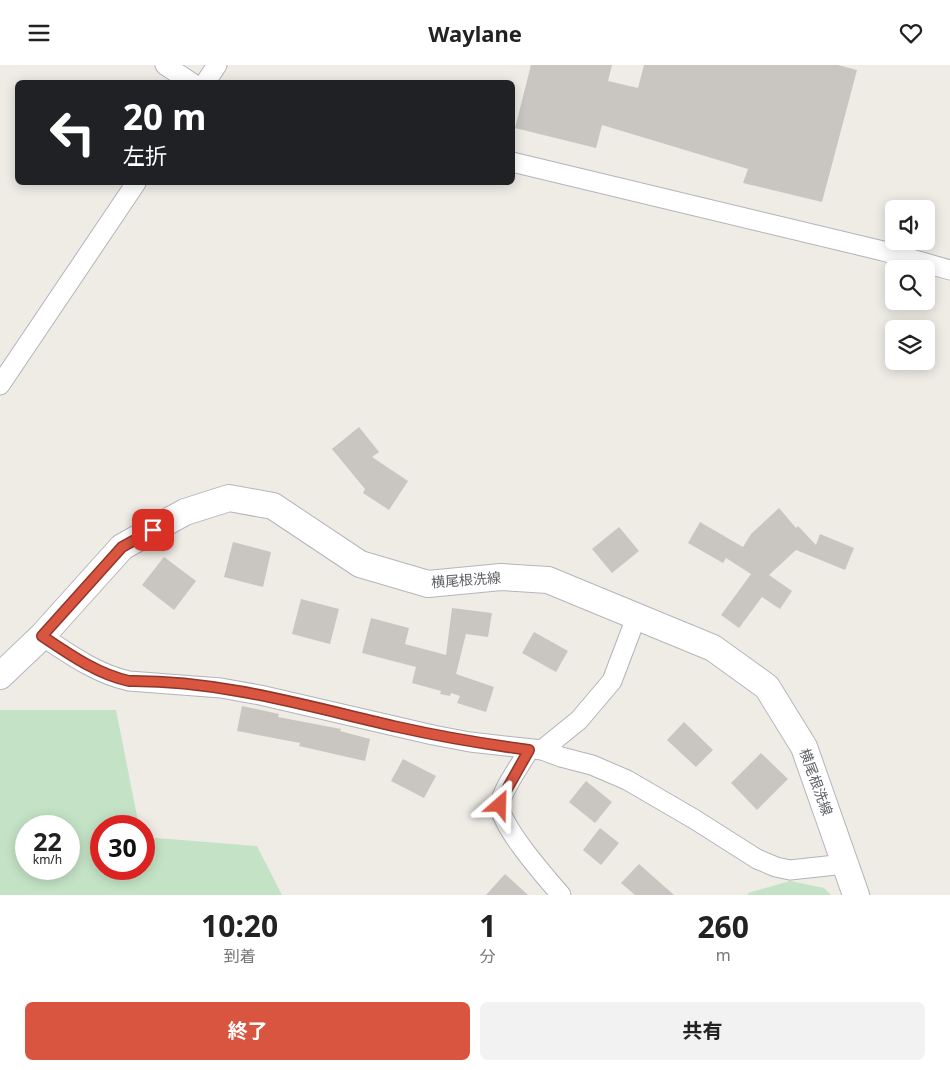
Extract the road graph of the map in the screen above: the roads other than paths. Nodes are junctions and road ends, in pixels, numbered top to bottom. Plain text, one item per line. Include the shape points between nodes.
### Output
1 (166, 65) edge
2 (217, 65) edge
3 (188, 80) edge
4 (207, 80) edge
5 (515, 164) edge
6 (135, 185) edge
7 (950, 270) edge
8 (0, 385) edge
9 (637, 615) junction
10 (42, 636) junction
11 (0, 676) edge
12 (536, 750) junction
13 (845, 864) junction
14 (561, 895) edge
15 (856, 895) edge

1 - 3 street
2 - 4 street
5 - 7 street via 883,251
6 - 8 street
9 - 10 main road, 横尾根洗線 via 548,580 501,577 428,585 360,564 273,506 229,498 185,512 122,547
9 - 12 street via 612,681 579,720
9 - 13 main road, 横尾根洗線 via 713,648 767,687 804,747
10 - 11 main road, 横尾根洗線
10 - 12 street via 82,662 129,681 221,688 433,735
12 - 13 street via 592,765 627,780 757,859 776,867 790,869
12 - 14 street via 502,798 500,813 508,829
13 - 15 main road, 横尾根洗線

